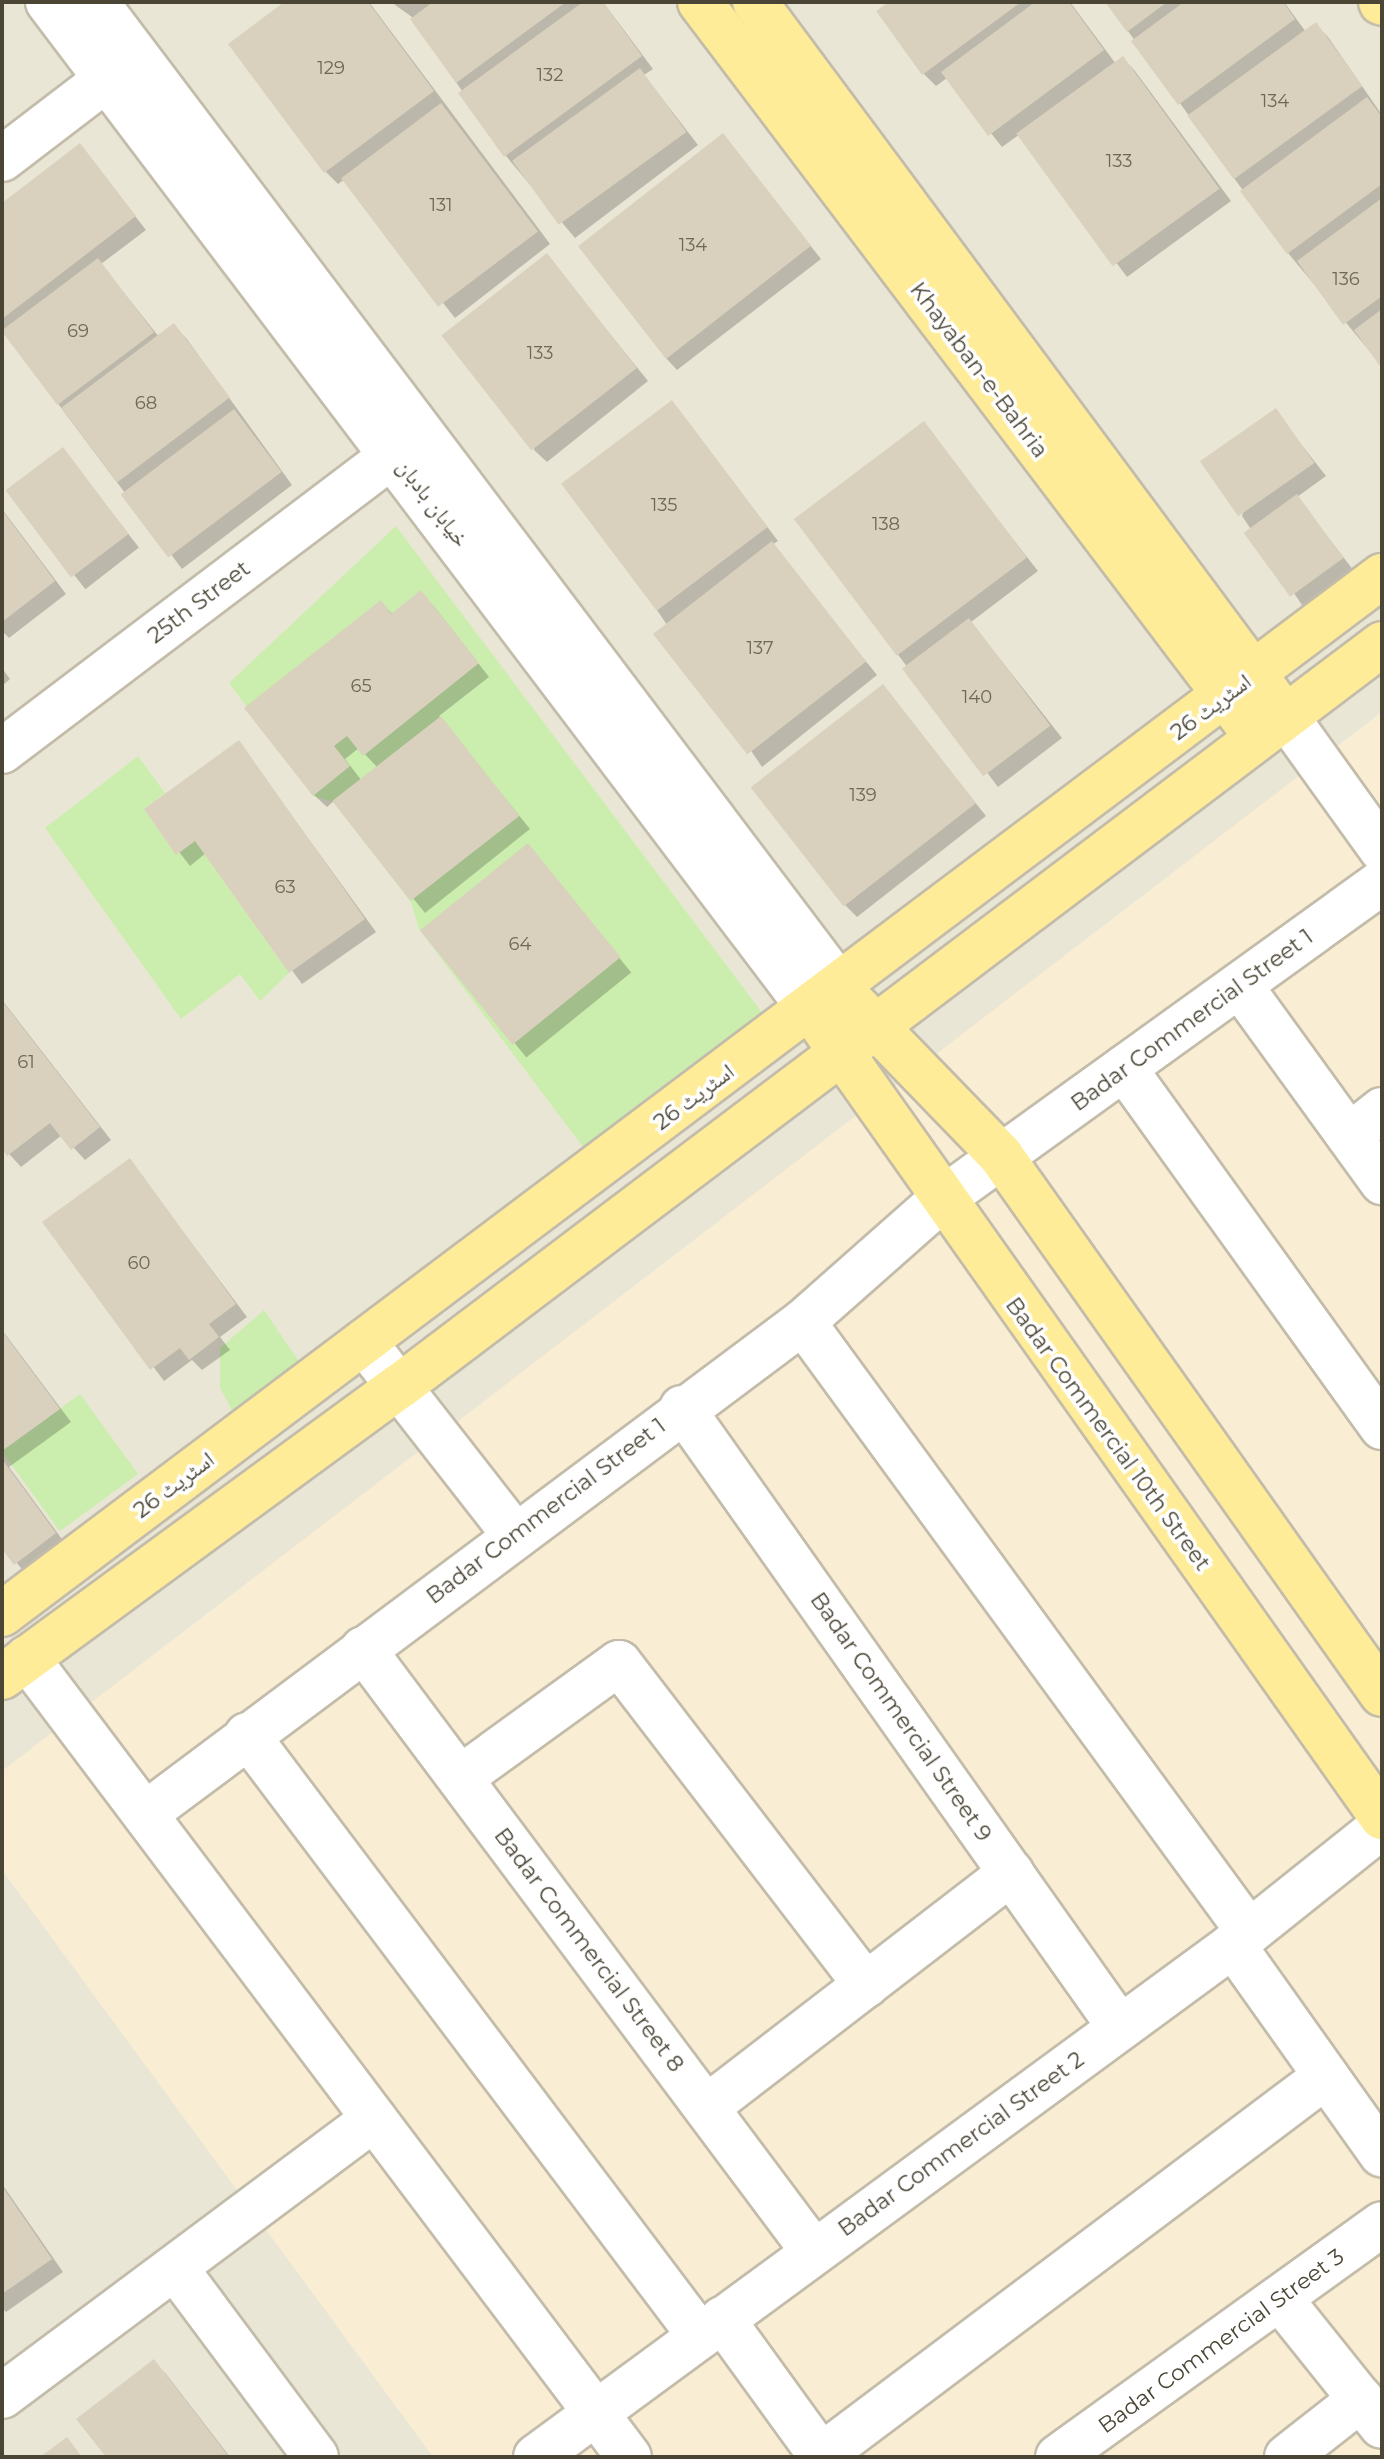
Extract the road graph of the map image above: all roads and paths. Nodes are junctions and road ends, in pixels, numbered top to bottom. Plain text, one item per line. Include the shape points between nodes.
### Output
1 (48, 2) edge
2 (96, 2) edge
3 (700, 2) edge
4 (755, 2) edge
5 (123, 67) junction
6 (2, 159) edge
7 (409, 443) junction
8 (1382, 576) edge
9 (1382, 644) edge
10 (1240, 685) junction
11 (1271, 726) junction
12 (2, 751) edge
13 (1382, 850) edge
14 (1382, 882) edge
15 (1241, 987) junction
16 (826, 999) junction
17 (855, 1036) junction
18 (1124, 1068) junction
19 (1366, 1123) edge
20 (1001, 1156) junction
21 (1382, 1182) edge
22 (941, 1200) junction
23 (803, 1322) junction
24 (364, 1342) junction
25 (400, 1386) junction
26 (682, 1408) junction
27 (1382, 1427) edge
28 (515, 1535) junction
29 (2, 1614) edge
30 (363, 1649) junction
31 (14, 1667) edge
32 (1382, 1694) edge
33 (247, 1735) junction
34 (460, 1778) junction
35 (145, 1814) junction
36 (1382, 1817) edge
37 (1382, 1826) edge
38 (1011, 1873) junction
39 (1241, 1939) junction
40 (866, 1985) junction
41 (1119, 2026) junction
42 (1326, 2076) junction
43 (707, 2107) junction
44 (374, 2119) junction
45 (1382, 2155) edge
46 (1382, 2224) edge
47 (814, 2252) junction
48 (176, 2269) junction
49 (1281, 2300) junction
50 (711, 2328) junction
51 (2, 2396) edge
52 (1371, 2412) edge
53 (596, 2413) junction
54 (316, 2457) edge
55 (536, 2457) edge
56 (629, 2457) edge
57 (822, 2457) edge
58 (1058, 2457) edge
59 (1287, 2457) edge

1 - 5 street, خیابان بادبان
2 - 5 street, خیابان بادبان
3 - 10 main road, Khayaban-e-Bahria
4 - 10 main road, Khayaban-e-Bahria
5 - 6 street
5 - 7 street, خیابان بادبان
7 - 12 street, 25th Street
7 - 16 street, خیابان بادبان
8 - 10 main road, اسٹریٹ 26
9 - 11 main road
10 - 11 main road, Khayaban-e-Bahria
10 - 16 main road, اسٹریٹ 26
11 - 13 street
11 - 17 main road
14 - 15 street, Badar Commercial Street 1
15 - 18 street, Badar Commercial Street 1
15 - 19 street
16 - 17 main road
16 - 24 main road, اسٹریٹ 26
17 - 20 main road
17 - 22 main road, Badar Commercial 10th Street
17 - 25 main road
18 - 20 street, Badar Commercial Street 1
18 - 27 street
19 - 21 street
20 - 22 street, Badar Commercial Street 1
20 - 32 main road
22 - 23 street, Badar Commercial Street 1
22 - 36 main road, Badar Commercial 10th Street
23 - 26 street, Badar Commercial Street 1
23 - 39 street
24 - 25 street
24 - 29 main road, اسٹریٹ 26
25 - 28 street
25 - 31 main road
26 - 28 street, Badar Commercial Street 1
26 - 38 street, Badar Commercial Street 9
28 - 30 street, Badar Commercial Street 1
30 - 33 street, Badar Commercial Street 1
30 - 34 street, Badar Commercial Street 8
31 - 35 street
33 - 35 street, Badar Commercial Street 1
33 - 50 street
34 - 40 street via 619,1663
34 - 43 street, Badar Commercial Street 8
35 - 44 street
37 - 39 street, Badar Commercial Street 2
38 - 40 street
38 - 41 street, Badar Commercial Street 9
39 - 41 street, Badar Commercial Street 2
39 - 42 street
40 - 43 street
41 - 47 street, Badar Commercial Street 2
42 - 45 street
42 - 57 street
43 - 47 street, Badar Commercial Street 8
44 - 48 street
44 - 53 street
46 - 49 street, Badar Commercial Street 3
47 - 50 street, Badar Commercial Street 2
48 - 51 street
48 - 54 street
49 - 52 street
49 - 58 street, Badar Commercial Street 3
50 - 53 street, Badar Commercial Street 2
50 - 57 street
52 - 59 street
53 - 55 street, Badar Commercial Street 2
53 - 56 street

